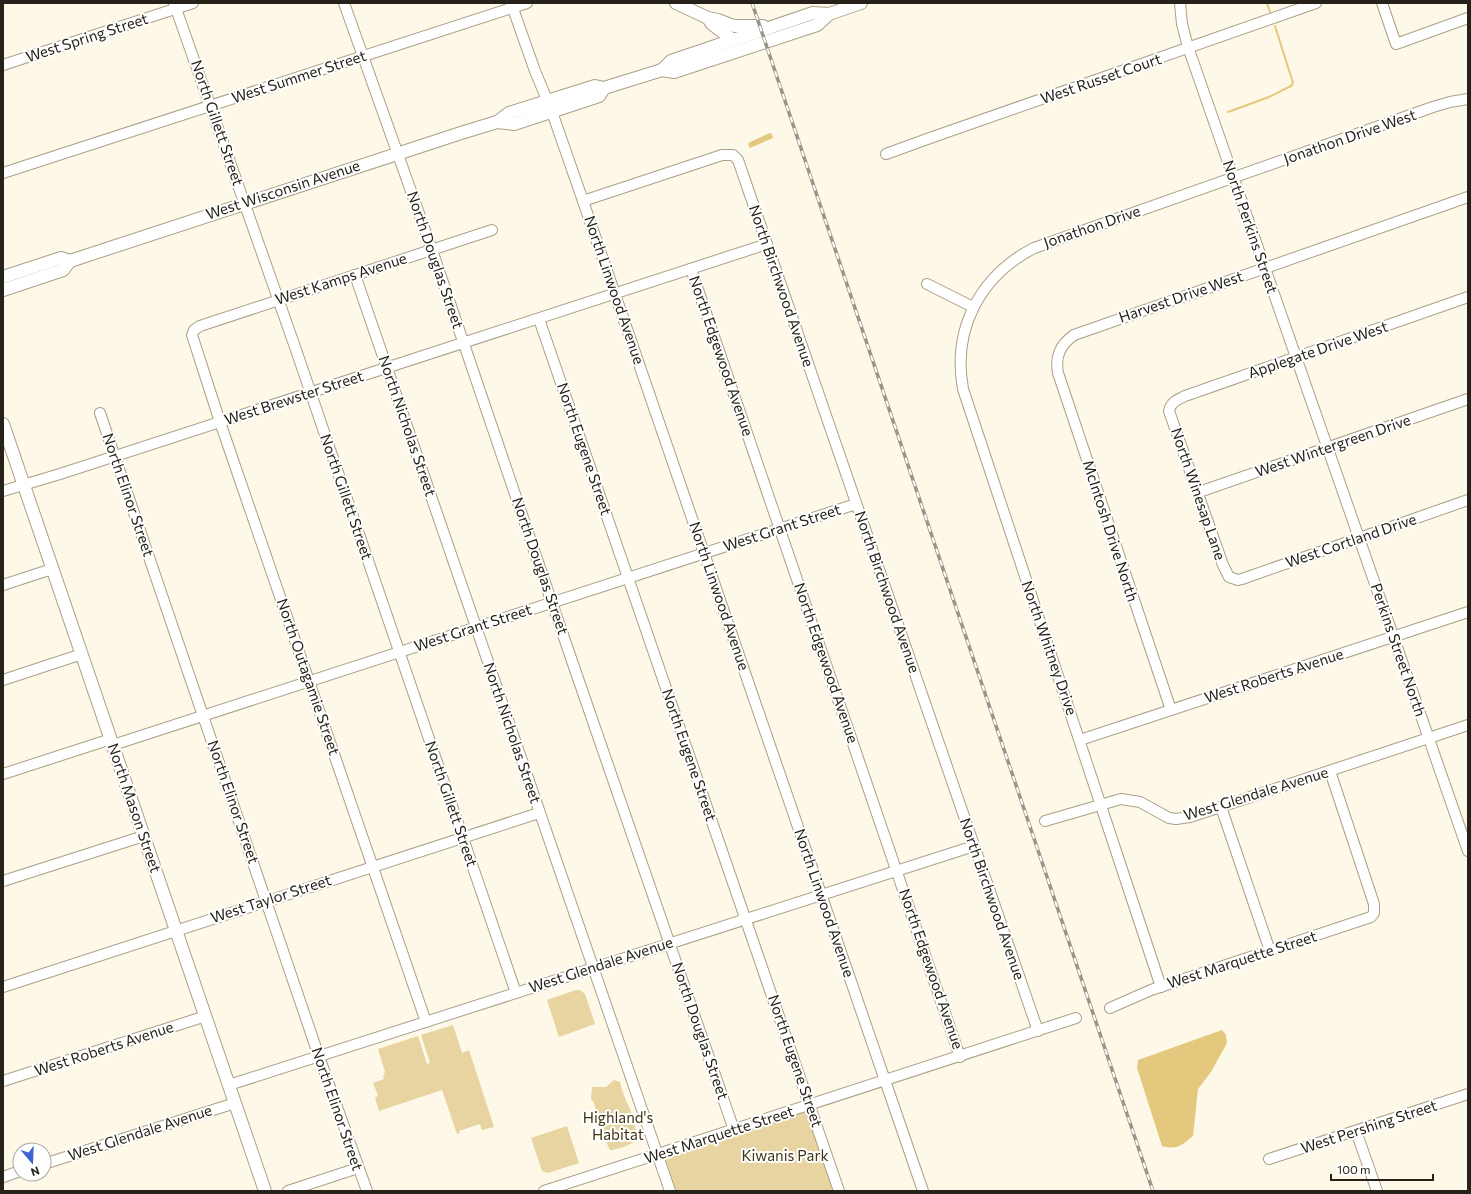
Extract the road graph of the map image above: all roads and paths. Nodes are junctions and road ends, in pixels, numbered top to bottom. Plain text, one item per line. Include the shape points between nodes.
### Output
1 (193, 3) edge
2 (344, 3) edge
3 (527, 3) edge
4 (676, 3) edge
5 (861, 3) edge
6 (1180, 3) edge
7 (1316, 3) edge
8 (1382, 3) edge
9 (512, 5) edge
10 (175, 6) edge
11 (829, 14) junction
12 (708, 18) junction
13 (1468, 18) edge
14 (729, 24) junction
15 (774, 26) junction
16 (735, 46) junction
17 (1188, 47) junction
18 (706, 49) junction
19 (363, 56) junction
20 (3, 65) edge
21 (689, 68) junction
22 (662, 70) junction
23 (604, 88) junction
24 (1468, 99) edge
25 (548, 100) junction
26 (210, 105) junction
27 (552, 112) junction
28 (497, 122) junction
29 (398, 153) junction
30 (886, 154) dead end
31 (3, 173) edge
32 (1232, 178) junction
33 (1468, 197) edge
34 (583, 201) junction
35 (245, 203) junction
36 (492, 230) dead end
37 (767, 244) junction
38 (432, 250) junction
39 (70, 260) junction
40 (47, 263) junction
41 (1264, 268) junction
42 (691, 269) junction
43 (355, 275) junction
44 (3, 277) edge
45 (3, 283) edge
46 (927, 284) dead end
47 (3, 290) edge
48 (615, 294) junction
49 (1468, 297) edge
50 (279, 300) junction
51 (973, 307) junction
52 (539, 319) junction
53 (192, 332) joint
54 (464, 343) junction
55 (1058, 352) joint
56 (1296, 358) junction
57 (387, 368) junction
58 (311, 393) junction
59 (1468, 399) edge
60 (1170, 405) joint
61 (100, 413) dead end
62 (220, 422) junction
63 (3, 424) edge
64 (1328, 448) junction
65 (114, 457) junction
66 (24, 485) junction
67 (3, 491) edge
68 (1199, 492) junction
69 (1468, 500) edge
70 (856, 504) junction
71 (780, 529) junction
72 (1358, 538) junction
73 (704, 554) junction
74 (52, 569) junction
75 (629, 578) junction
76 (1233, 579) joint
77 (3, 585) edge
78 (552, 603) junction
79 (1468, 612) edge
80 (476, 627) junction
81 (1393, 636) junction
82 (399, 652) junction
83 (82, 654) junction
84 (3, 680) edge
85 (310, 681) junction
86 (1171, 710) junction
87 (203, 716) junction
88 (1468, 725) edge
89 (1428, 739) junction
90 (1080, 740) junction
91 (112, 742) junction
92 (1330, 771) junction
93 (3, 774) edge
94 (1100, 804) junction
95 (1221, 807) junction
96 (539, 813) junction
97 (1045, 821) dead end
98 (144, 836) junction
99 (463, 838) junction
100 (974, 846) junction
101 (1468, 851) edge
102 (373, 867) junction
103 (897, 870) junction
104 (3, 881) edge
105 (821, 894) junction
106 (266, 901) junction
107 (745, 919) junction
108 (176, 931) junction
109 (670, 944) junction
110 (1270, 951) junction
111 (593, 968) junction
112 (3, 987) edge
113 (1162, 987) junction
114 (516, 993) junction
115 (1110, 1008) dead end
116 (206, 1016) junction
117 (1076, 1018) dead end
118 (426, 1022) junction
119 (1038, 1031) junction
120 (319, 1056) junction
121 (960, 1056) junction
122 (3, 1081) edge
123 (886, 1081) junction
124 (229, 1085) junction
125 (1468, 1094) edge
126 (235, 1103) junction
127 (810, 1105) junction
128 (734, 1130) junction
129 (1356, 1131) junction
130 (657, 1155) junction
131 (1269, 1159) dead end
132 (52, 1161) edge
133 (358, 1168) junction
134 (563, 1188) edge
135 (265, 1191) edge
136 (288, 1191) edge
137 (366, 1191) edge
138 (544, 1191) edge
139 (670, 1191) edge
140 (839, 1191) edge
141 (923, 1191) edge
142 (1377, 1191) edge

1 - 10 street, West Spring Street
2 - 19 street, North Douglas Street
3 - 9 street, West Summer Street
4 - 12 main road
5 - 11 main road, West Wisconsin Avenue
6 - 17 street, North Perkins Street
7 - 17 street, West Russet Court
8 - 13 street via 1396,44
9 - 19 street, West Summer Street
9 - 25 street, North Linwood Avenue
10 - 20 street, West Spring Street
10 - 26 street, North Gillett Street
11 - 15 main road, West Wisconsin Avenue via 813,13
11 - 16 main road, West Wisconsin Avenue via 817,25
12 - 14 main road
12 - 16 main road
14 - 15 main road
14 - 16 main road
15 - 16 main road, West Wisconsin Avenue
16 - 18 main road, West Wisconsin Avenue
16 - 21 main road, West Wisconsin Avenue
17 - 30 street, West Russet Court
17 - 32 street, North Perkins Street
18 - 21 main road via 688,60
18 - 22 main road, West Wisconsin Avenue via 671,61
19 - 26 street, West Summer Street
19 - 29 street, North Douglas Street
21 - 22 main road, West Wisconsin Avenue via 674,72
22 - 23 main road, West Wisconsin Avenue
23 - 25 main road, West Wisconsin Avenue via 595,86
23 - 27 main road, West Wisconsin Avenue via 599,96
24 - 32 street, Jonathon Drive West via 1433,107
25 - 27 street, North Linwood Avenue
25 - 28 main road, West Wisconsin Avenue via 509,113
26 - 31 street, West Summer Street
26 - 35 street, North Gillett Street
27 - 28 main road, West Wisconsin Avenue via 514,124
27 - 34 street, North Linwood Avenue
28 - 29 main road, West Wisconsin Avenue
29 - 35 main road, West Wisconsin Avenue
29 - 38 street, North Douglas Street
32 - 41 street, North Perkins Street
32 - 51 street, Jonathon Drive via 1034,248 1012,261 992,279
33 - 41 street, Harvest Drive West
34 - 37 street, North Birchwood Avenue via 722,155 733,155 738,160
34 - 48 street, North Linwood Avenue
35 - 39 main road, West Wisconsin Avenue
35 - 50 street, North Gillett Street
36 - 38 street, West Kamps Avenue
37 - 42 street, West Brewster Street
37 - 70 street, North Birchwood Avenue
38 - 43 street, West Kamps Avenue
38 - 54 street, North Douglas Street
39 - 40 main road, West Wisconsin Avenue via 61,258
39 - 47 main road, West Wisconsin Avenue via 63,270
40 - 44 main road, West Wisconsin Avenue
40 - 45 main road via 32,273
41 - 55 street, Harvest Drive West via 1074,334
41 - 56 street, North Perkins Street
42 - 48 street, West Brewster Street
42 - 71 street, North Edgewood Avenue
43 - 50 street, West Kamps Avenue
43 - 57 street, North Nicholas Street
46 - 51 street
48 - 52 street, West Brewster Street
48 - 73 street, North Linwood Avenue
49 - 56 street, Applegate Drive West
50 - 53 street, West Kamps Avenue via 200,326
50 - 58 street, North Gillett Street
51 - 90 street, North Whitney Drive via 962,345 960,367 963,389
52 - 54 street, West Brewster Street
52 - 75 street, North Eugene Street
53 - 62 street, North Outagamie Street
54 - 57 street, West Brewster Street
54 - 78 street, North Douglas Street
55 - 86 street, McIntosh Drive North via 1058,374
56 - 60 street, Applegate Drive West via 1185,396
56 - 64 street, North Perkins Street
57 - 58 street, West Brewster Street
57 - 80 street, North Nicholas Street
58 - 62 street, West Brewster Street
58 - 82 street, North Gillett Street
59 - 64 street, West Wintergreen Drive
60 - 68 street, North Winesap Lane via 1170,416
61 - 65 street, North Elinor Street
62 - 65 street, West Brewster Street
62 - 85 street, North Outagamie Street
63 - 66 main road, North Mason Street
64 - 68 street, West Wintergreen Drive
64 - 72 street, Perkins Street North
65 - 66 street, West Brewster Street
65 - 87 street, North Elinor Street
66 - 67 street, West Brewster Street
66 - 74 main road, North Mason Street
68 - 76 street, North Winesap Lane via 1226,573
69 - 72 street, West Cortland Drive
70 - 71 street, West Grant Street
70 - 100 street, North Birchwood Avenue
71 - 73 street, West Grant Street
71 - 103 street, North Edgewood Avenue
72 - 76 street, West Cortland Drive via 1242,579
72 - 81 street, Perkins Street North
73 - 75 street, West Grant Street
73 - 105 street, North Linwood Avenue
74 - 77 street
74 - 83 main road, North Mason Street
75 - 78 street, West Grant Street
75 - 107 street, North Eugene Street
78 - 80 street, West Grant Street
78 - 109 street, North Douglas Street
79 - 81 street, West Roberts Avenue
80 - 82 street, West Grant Street
80 - 96 street, North Nicholas Street
81 - 86 street, West Roberts Avenue
81 - 89 street, Perkins Street North
82 - 85 street, West Grant Street
82 - 99 street, North Gillett Street
83 - 84 street
83 - 91 main road, North Mason Street
85 - 87 street, West Grant Street
85 - 102 street, North Outagamie Street
86 - 90 street, West Roberts Avenue
87 - 91 street, West Grant Street
87 - 106 street, North Elinor Street
88 - 89 street, West Glendale Avenue
89 - 92 street, West Glendale Avenue
89 - 101 street, Perkins Street North
90 - 94 street, North Whitney Drive
91 - 93 street, West Grant Street
91 - 98 main road, North Mason Street
92 - 95 street, West Glendale Avenue
92 - 110 street, West Marquette Street via 1374,904 1374,913 1371,917
94 - 95 street, West Glendale Avenue via 1121,799 1133,800 1176,819
94 - 97 street, West Glendale Avenue
94 - 113 street, North Whitney Drive
95 - 110 street
96 - 99 street, West Taylor Street
96 - 111 street, North Nicholas Street
98 - 104 street
98 - 108 main road, North Mason Street
99 - 102 street, West Taylor Street
99 - 114 street, North Gillett Street
100 - 103 street, West Glendale Avenue
100 - 119 street, North Birchwood Avenue
102 - 106 street, West Taylor Street
102 - 118 street, North Outagamie Street
103 - 105 street, West Glendale Avenue
103 - 121 street, North Edgewood Avenue
105 - 107 street, West Glendale Avenue
105 - 123 street, North Linwood Avenue
106 - 108 street, West Taylor Street
106 - 120 street, North Elinor Street
107 - 109 street, West Glendale Avenue
107 - 127 street, North Eugene Street
108 - 112 street, West Taylor Street
108 - 116 main road, North Mason Street
109 - 111 street, West Glendale Avenue
109 - 128 street, North Douglas Street
110 - 113 street, West Marquette Street
111 - 114 street, West Glendale Avenue
111 - 130 street, North Nicholas Street
113 - 115 street, West Marquette Street
114 - 118 street, West Glendale Avenue
116 - 122 street, West Roberts Avenue
116 - 124 main road, North Mason Street
117 - 119 street, West Marquette Street
118 - 120 street, West Glendale Avenue
119 - 121 street, West Marquette Street
120 - 124 street, West Glendale Avenue
120 - 133 street, North Elinor Street
121 - 123 street, West Marquette Street
123 - 127 street, West Marquette Street
123 - 141 street, North Linwood Avenue
124 - 126 main road, North Mason Street
125 - 129 street, West Pershing Street
126 - 132 street, West Glendale Avenue
126 - 135 main road, North Mason Street
127 - 128 street, West Marquette Street
127 - 140 street, North Eugene Street
128 - 130 street, West Marquette Street
129 - 131 street, West Pershing Street
129 - 142 street
130 - 134 street, West Marquette Street
130 - 139 street, North Nicholas Street
133 - 136 street
133 - 137 street, North Elinor Street
134 - 138 street, West Marquette Street

